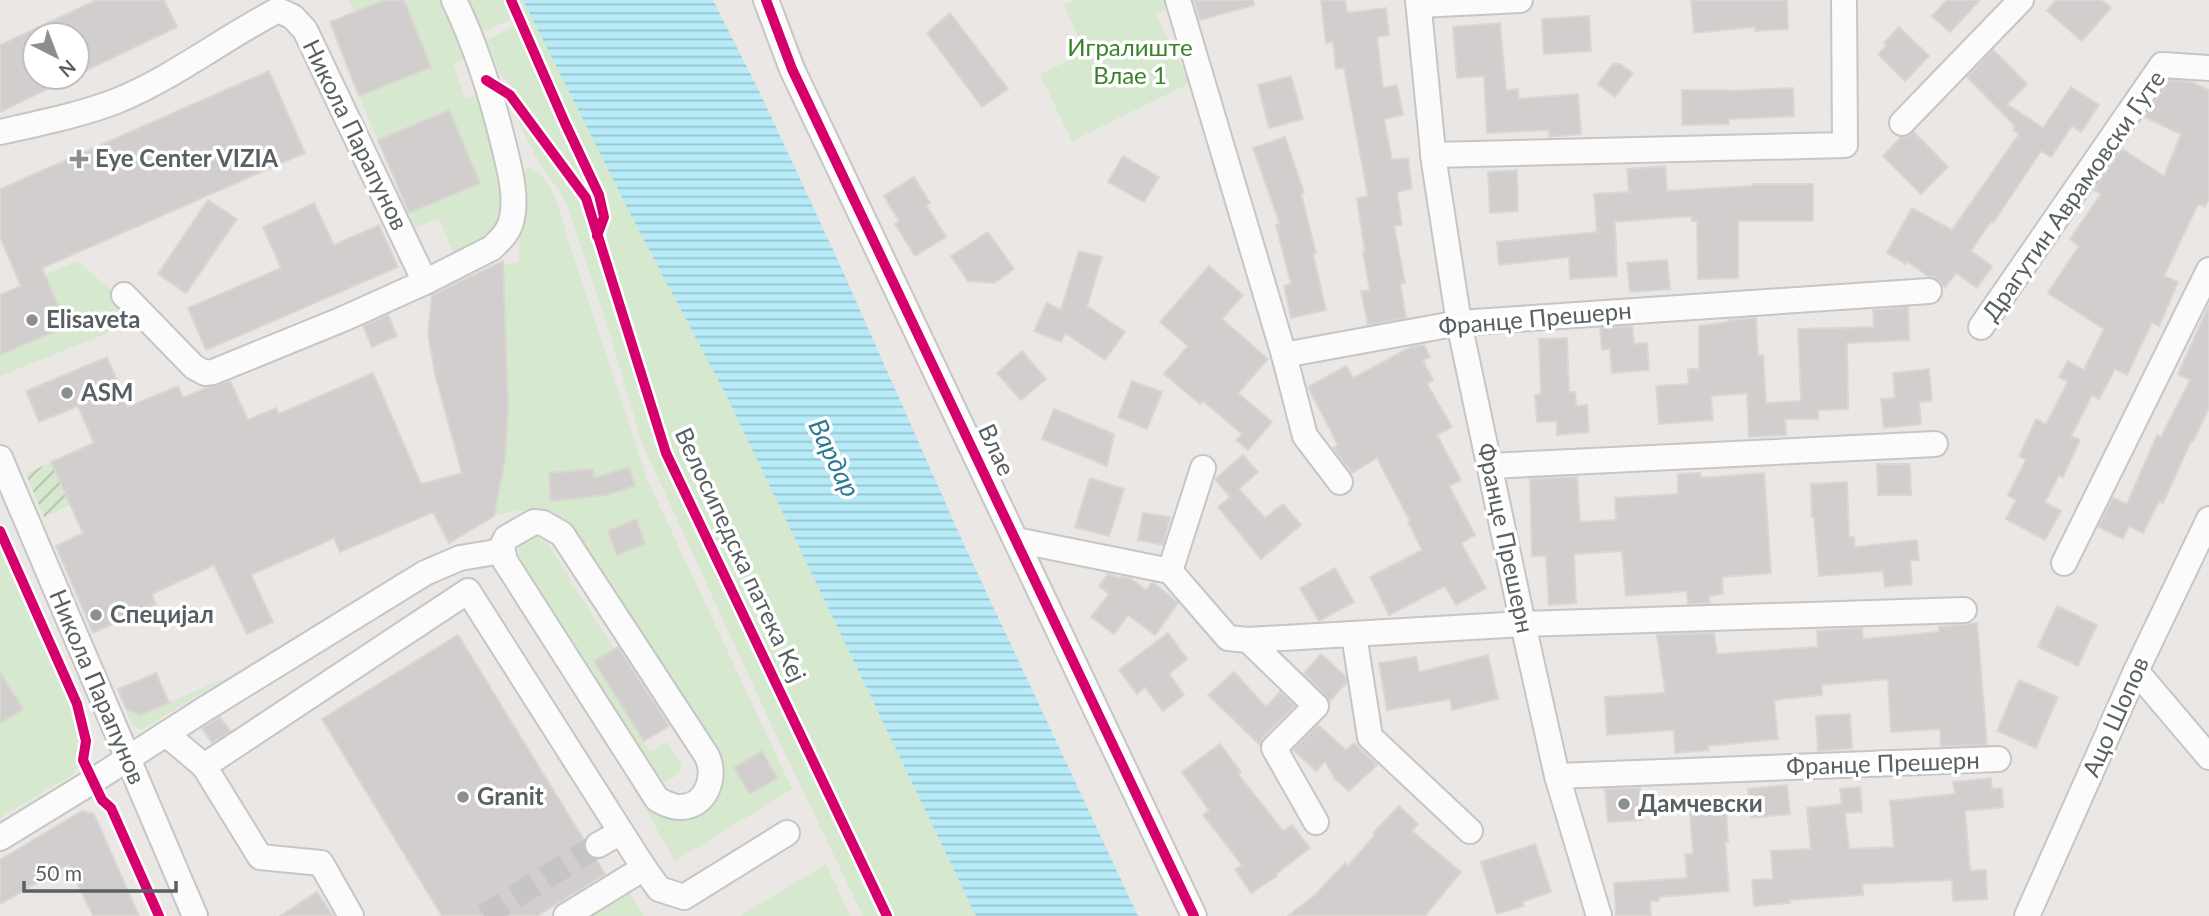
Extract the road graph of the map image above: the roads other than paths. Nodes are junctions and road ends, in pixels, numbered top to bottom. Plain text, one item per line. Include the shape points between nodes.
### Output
1 (454, 0) edge
2 (766, 0) edge
3 (1178, 0) edge
4 (1521, 0) edge
5 (1844, 0) edge
6 (2021, 0) edge
7 (1418, 3) edge
8 (2209, 68) edge
9 (1902, 122) dead end
10 (0, 132) edge
11 (1433, 155) junction
12 (2209, 270) edge
13 (425, 282) junction
14 (1929, 291) dead end
15 (124, 295) dead end
16 (1459, 323) junction
17 (1981, 327) dead end
18 (1284, 355) junction
19 (1935, 444) dead end
20 (0, 458) edge
21 (1489, 466) junction
22 (1203, 468) dead end
23 (1340, 482) dead end
24 (2209, 519) edge
25 (1016, 540) junction
26 (502, 551) junction
27 (2064, 563) dead end
28 (1170, 571) junction
29 (1964, 610) dead end
30 (1523, 624) junction
31 (1354, 635) junction
32 (1248, 640) junction
33 (2136, 671) junction
34 (166, 734) junction
35 (2209, 757) edge
36 (127, 759) junction
37 (1998, 759) dead end
38 (204, 766) junction
39 (1557, 776) junction
40 (1316, 822) dead end
41 (1470, 831) dead end
42 (621, 832) junction
43 (788, 832) dead end
44 (0, 838) edge
45 (598, 845) tunnel mouth
46 (644, 868) junction
47 (195, 916) edge
48 (351, 916) edge
49 (566, 916) edge
50 (1194, 916) edge
51 (1599, 916) edge
52 (2027, 916) edge

1 - 13 street via 474,41 490,91 509,167 513,212 507,232 492,248
2 - 25 street, Влае via 792,69
3 - 18 street
4 - 7 street, Францe Прешерн
5 - 11 street via 1845,145
6 - 9 street
7 - 11 street, Францe Прешерн
8 - 17 street, Драгутин Аврамовски Гуте via 2162,65
10 - 13 street, Никола Парапунов via 118,100 165,78 278,10 305,30
11 - 16 street, Францe Прешерн
12 - 27 street
13 - 15 street via 228,368 205,373
14 - 16 street, Франце Прешерн
16 - 18 street, Франце Прешерн
16 - 21 street, Францe Прешерн
18 - 23 street via 1305,436
19 - 21 street
20 - 36 street, Никола Парапунов
21 - 30 street, Францe Прешерн
22 - 28 street
24 - 33 street, Ацо Шопов
25 - 28 street
25 - 50 street, Влае
26 - 26 street via 657,799 680,807 698,801 711,781 707,756 562,534 534,523 506,538
26 - 34 street via 460,558 425,573
28 - 32 street via 1228,638
29 - 30 street
30 - 31 street
30 - 39 street, Францe Прешерн
31 - 32 street
31 - 41 street via 1370,737
32 - 40 street via 1316,706 1274,748
33 - 35 street
33 - 52 street, Ацо Шопов
34 - 36 street
34 - 38 street
36 - 44 street
36 - 47 street, Никола Парапунов
37 - 39 street, Франце Прешерн
38 - 42 street via 468,591
38 - 48 street via 260,857 321,863
39 - 51 street, Францe Прешерн
42 - 45 street
42 - 46 street
43 - 46 street via 684,898 659,889
46 - 49 street

